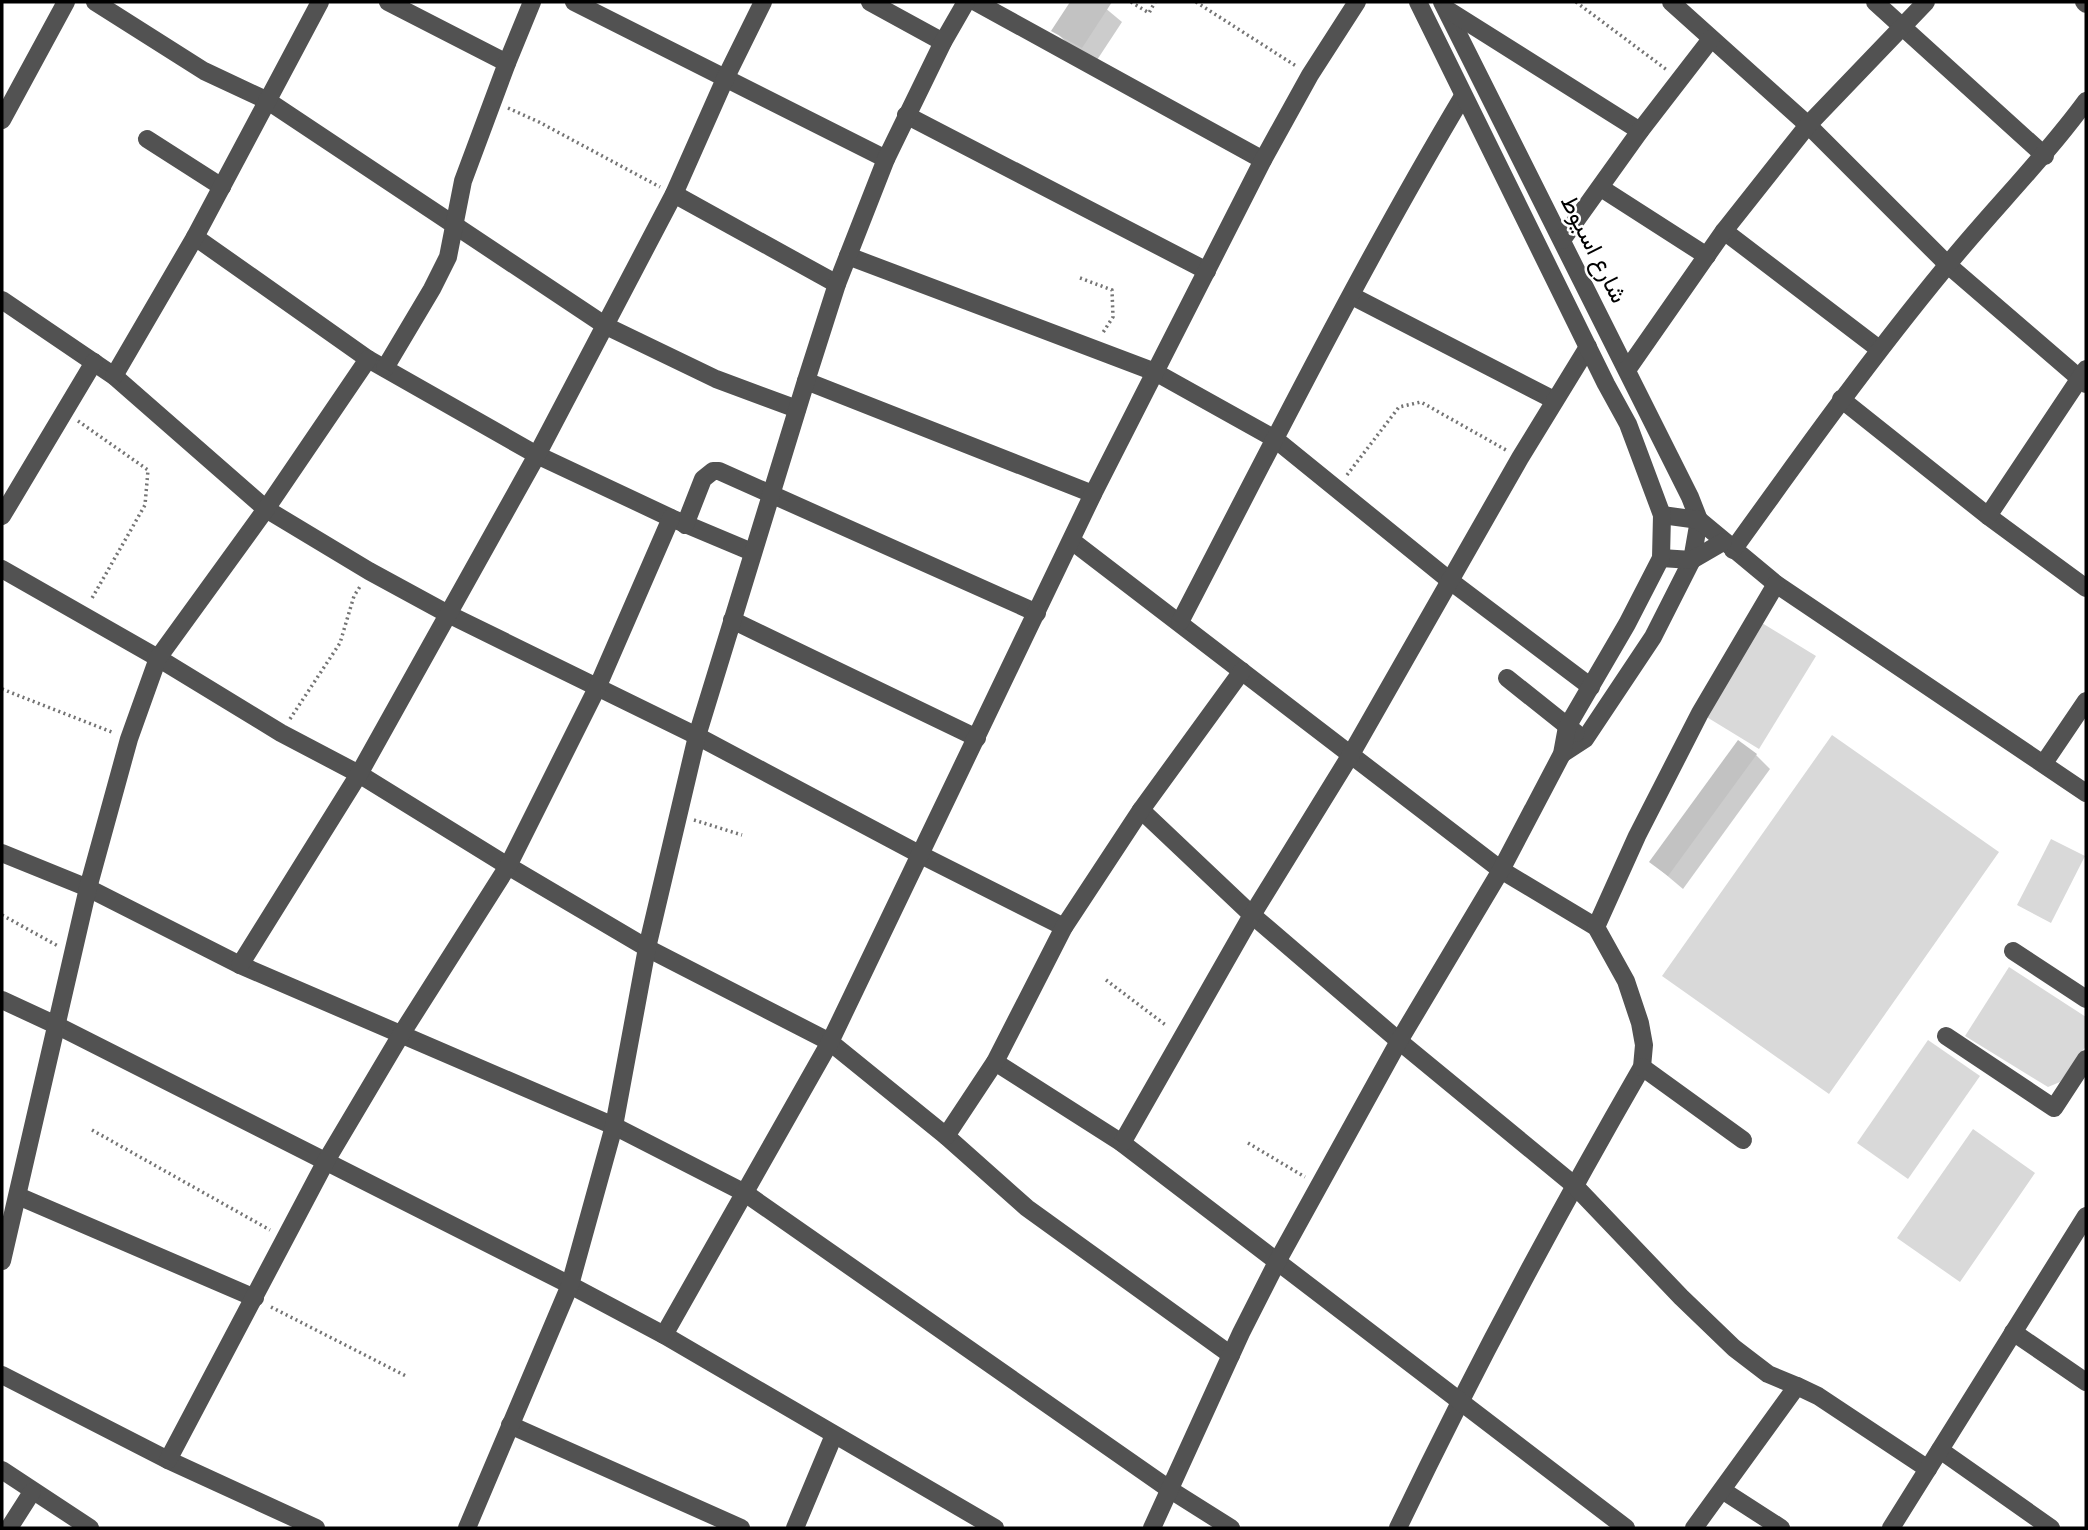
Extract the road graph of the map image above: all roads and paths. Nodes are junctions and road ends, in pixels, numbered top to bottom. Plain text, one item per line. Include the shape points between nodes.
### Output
1 (66, 2) edge
2 (95, 2) edge
3 (320, 2) edge
4 (388, 2) edge
5 (532, 2) edge
6 (574, 2) edge
7 (763, 2) edge
8 (870, 2) edge
9 (966, 2) edge
10 (976, 2) edge
11 (1130, 2) edge
12 (1155, 2) edge
13 (1196, 2) edge
14 (1357, 2) edge
15 (1418, 2) edge
16 (1576, 2) edge
17 (1671, 2) edge
18 (1875, 2) edge
19 (1926, 2) edge
20 (1444, 5) edge
21 (1902, 26) junction
22 (1711, 39) junction
23 (943, 42) junction
24 (507, 63) junction
25 (1310, 75) junction
26 (725, 79) junction
27 (1680, 80) junction
28 (1463, 96) junction
29 (268, 101) junction
30 (492, 101) junction
31 (2086, 101) edge
32 (906, 115) junction
33 (2, 120) edge
34 (2080, 122) edge
35 (1808, 125) junction
36 (1640, 131) junction
37 (147, 139) dead end
38 (2045, 156) junction
39 (886, 159) junction
40 (1263, 160) junction
41 (222, 187) junction
42 (1601, 188) junction
43 (674, 194) junction
44 (455, 225) junction
45 (1724, 231) junction
46 (195, 237) junction
47 (1562, 240) junction
48 (848, 256) junction
49 (1707, 256) junction
50 (1948, 265) junction
51 (1207, 271) junction
52 (1080, 278) dead end
53 (837, 284) junction
54 (1352, 296) junction
55 (2, 300) edge
56 (606, 326) junction
57 (1588, 347) junction
58 (1879, 349) junction
59 (1090, 350) junction
60 (368, 359) junction
61 (94, 362) junction
62 (385, 368) junction
63 (1627, 370) junction
64 (1155, 372) junction
65 (114, 376) junction
66 (2084, 377) edge
67 (806, 381) junction
68 (1841, 399) junction
69 (1554, 400) junction
70 (797, 409) junction
71 (65, 412) junction
72 (1275, 439) junction
73 (537, 455) junction
74 (1520, 458) junction
75 (1337, 487) junction
76 (1093, 494) junction
77 (771, 495) junction
78 (266, 509) junction
79 (1662, 515) junction
80 (2, 516) edge
81 (1989, 516) junction
82 (1699, 520) junction
83 (678, 522) junction
84 (1072, 541) junction
85 (1728, 546) junction
86 (752, 552) junction
87 (1661, 558) junction
88 (1692, 560) junction
89 (2, 569) edge
90 (369, 571) junction
91 (1449, 580) junction
92 (1776, 584) junction
93 (2086, 588) edge
94 (1037, 613) junction
95 (449, 614) junction
96 (82, 615) junction
97 (732, 620) junction
98 (1180, 622) junction
99 (158, 658) junction
100 (1242, 671) junction
101 (1507, 678) dead end
102 (1591, 687) junction
103 (597, 688) junction
104 (2, 689) edge
105 (2086, 701) edge
106 (1567, 727) junction
107 (281, 733) junction
108 (697, 736) junction
109 (977, 738) junction
110 (129, 739) junction
111 (1585, 739) junction
112 (1562, 754) junction
113 (1350, 756) junction
114 (2044, 763) junction
115 (359, 774) junction
116 (2086, 793) edge
117 (1141, 810) junction
118 (678, 815) junction
119 (742, 835) dead end
120 (2, 853) edge
121 (919, 854) junction
122 (508, 866) junction
123 (1501, 870) junction
124 (88, 888) junction
125 (2, 915) edge
126 (1252, 915) junction
127 (1064, 927) junction
128 (1597, 927) junction
129 (648, 948) junction
130 (2012, 951) dead end
131 (72, 953) junction
132 (240, 965) junction
133 (1106, 980) dead end
134 (2086, 999) edge
135 (2, 1000) edge
136 (56, 1026) junction
137 (402, 1033) junction
138 (1946, 1036) dead end
139 (1183, 1037) junction
140 (1399, 1041) junction
141 (830, 1042) junction
142 (2086, 1059) edge
143 (995, 1062) junction
144 (1642, 1067) junction
145 (614, 1126) junction
146 (92, 1130) dead end
147 (946, 1136) junction
148 (1743, 1140) dead end
149 (1122, 1143) junction
150 (1248, 1143) dead end
151 (326, 1161) junction
152 (1319, 1185) junction
153 (1574, 1185) junction
154 (745, 1193) junction
155 (18, 1196) junction
156 (2086, 1216) edge
157 (286, 1239) junction
158 (2, 1261) edge
159 (1277, 1262) junction
160 (570, 1285) junction
161 (255, 1298) junction
162 (2013, 1332) junction
163 (664, 1335) junction
164 (1231, 1355) junction
165 (2, 1375) edge
166 (406, 1377) dead end
167 (2086, 1382) edge
168 (1797, 1386) junction
169 (1459, 1400) junction
170 (510, 1425) junction
171 (834, 1435) junction
172 (1940, 1450) junction
173 (168, 1460) junction
174 (1928, 1469) junction
175 (2, 1470) edge
176 (1169, 1489) junction
177 (1722, 1490) junction
178 (32, 1492) junction
179 (9, 1528) edge
180 (90, 1528) edge
181 (316, 1528) edge
182 (467, 1528) edge
183 (741, 1528) edge
184 (795, 1528) edge
185 (995, 1528) edge
186 (1152, 1528) edge
187 (1231, 1528) edge
188 (1398, 1528) edge
189 (1626, 1528) edge
190 (1694, 1528) edge
191 (1780, 1528) edge
192 (1891, 1528) edge
193 (2051, 1528) edge

1 - 33 street
2 - 29 street via 204,71
3 - 29 street
4 - 24 street
5 - 24 street
6 - 26 street
7 - 26 street
8 - 23 street
9 - 23 street
10 - 40 street
11 - 12 path via 1149,13
13 - 25 path
14 - 25 street
15 - 28 street, شارع اسيوط
16 - 27 path
17 - 22 street
18 - 21 street
19 - 21 street
20 - 36 street
20 - 47 street, شارع اسيوط
21 - 35 street
21 - 38 street
22 - 27 street
22 - 35 street
23 - 32 street
24 - 30 street
25 - 40 street
26 - 39 street
26 - 43 street
27 - 36 street
28 - 54 street via 1415,175
28 - 57 street, شارع اسيوط
29 - 41 street
29 - 44 street
30 - 43 path
30 - 44 street via 463,181
31 - 34 street
32 - 39 street
32 - 51 street
34 - 38 street
35 - 45 street
35 - 50 street
36 - 42 street
37 - 41 street
38 - 50 street
39 - 48 street
40 - 51 street
41 - 46 street
42 - 47 street
42 - 49 street
43 - 53 street
43 - 56 street
44 - 56 street
44 - 62 street via 441,274
45 - 49 street
45 - 58 street
46 - 60 street
46 - 65 street
47 - 63 street, شارع اسيوط
48 - 53 street
48 - 59 street
49 - 63 street
50 - 58 street
50 - 66 street
51 - 64 street
52 - 59 path via 1112,290 1113,317
53 - 67 street
54 - 69 street
54 - 72 street
55 - 61 street
56 - 70 street via 716,379
56 - 73 street
57 - 69 street
57 - 79 street, شارع اسيوط via 1628,424
58 - 68 street
59 - 64 street
60 - 62 street
60 - 78 street
61 - 65 street
61 - 71 street
62 - 73 street
63 - 82 street, شارع اسيوط
64 - 72 street
64 - 76 street
65 - 78 street
66 - 81 street
67 - 70 street
67 - 76 street
68 - 81 street
68 - 85 street
69 - 74 street
70 - 77 street
71 - 80 street
71 - 96 path via 148,470 145,505
72 - 75 street
72 - 98 street
73 - 83 street
73 - 95 street
74 - 75 path via 1421,402 1399,407
74 - 91 street
75 - 91 street
76 - 84 street
77 - 83 street via 713,471
77 - 86 street
77 - 94 street
78 - 90 street
78 - 99 street
79 - 82 street
79 - 87 street
81 - 93 street
82 - 85 street
82 - 88 street
83 - 86 street
83 - 103 street
84 - 94 street
84 - 98 street
85 - 88 street
85 - 92 street
86 - 97 street
87 - 88 street
87 - 102 street
88 - 111 street via 1653,637
89 - 96 street
90 - 95 street
90 - 107 path via 354,596 340,643
91 - 102 street
91 - 113 street
92 - 114 street
92 - 128 street via 1700,713
94 - 109 street
95 - 103 street
95 - 115 street
96 - 99 street
97 - 108 street
97 - 109 street
98 - 100 street
99 - 107 street
99 - 110 street
100 - 113 street
100 - 117 street
101 - 106 street
102 - 106 street
103 - 108 street
103 - 122 street
104 - 110 path
105 - 114 street
106 - 111 street
106 - 112 street
107 - 115 street
108 - 118 street
108 - 121 street
109 - 121 street
110 - 124 street
111 - 112 street
112 - 123 street
113 - 123 street
113 - 126 street
114 - 116 street
115 - 122 street
115 - 132 street
117 - 126 street
117 - 127 street
118 - 119 path
118 - 129 street
120 - 124 street
121 - 127 street
121 - 141 street
122 - 129 street
122 - 137 street
123 - 128 street
123 - 140 street
124 - 131 street
124 - 132 street
125 - 131 path
126 - 139 street
126 - 140 street
127 - 143 street
128 - 144 street via 1626,981 1640,1023
129 - 141 street
129 - 145 street
130 - 134 street
131 - 136 street
132 - 137 street
133 - 139 path
135 - 136 street
136 - 151 street
136 - 155 street
137 - 145 street
137 - 151 street
138 - 142 street via 2054,1108
139 - 149 street
140 - 152 street
140 - 153 street
141 - 147 street
141 - 154 street
143 - 147 street
143 - 149 street
144 - 148 street
144 - 153 street
145 - 154 street
145 - 160 street
146 - 157 path
147 - 164 street via 1027,1208
149 - 159 street
150 - 152 path
151 - 157 street
151 - 160 street
152 - 159 street
153 - 168 street via 1734,1348 1768,1374
153 - 169 street
154 - 163 street
154 - 176 street
155 - 158 street
155 - 161 street
156 - 162 street
157 - 161 street
159 - 164 street
159 - 169 street
160 - 163 street
160 - 170 street
161 - 166 path
161 - 173 street
162 - 167 street
162 - 172 street
163 - 171 street
164 - 176 street
165 - 173 street
168 - 174 street
168 - 177 street
169 - 188 street
169 - 189 street
170 - 182 street
170 - 183 street
171 - 184 street
171 - 185 street
172 - 174 street
172 - 193 street
173 - 181 street
174 - 192 street
175 - 178 street
176 - 186 street
176 - 187 street
177 - 190 street
177 - 191 street
178 - 179 street
178 - 180 street

